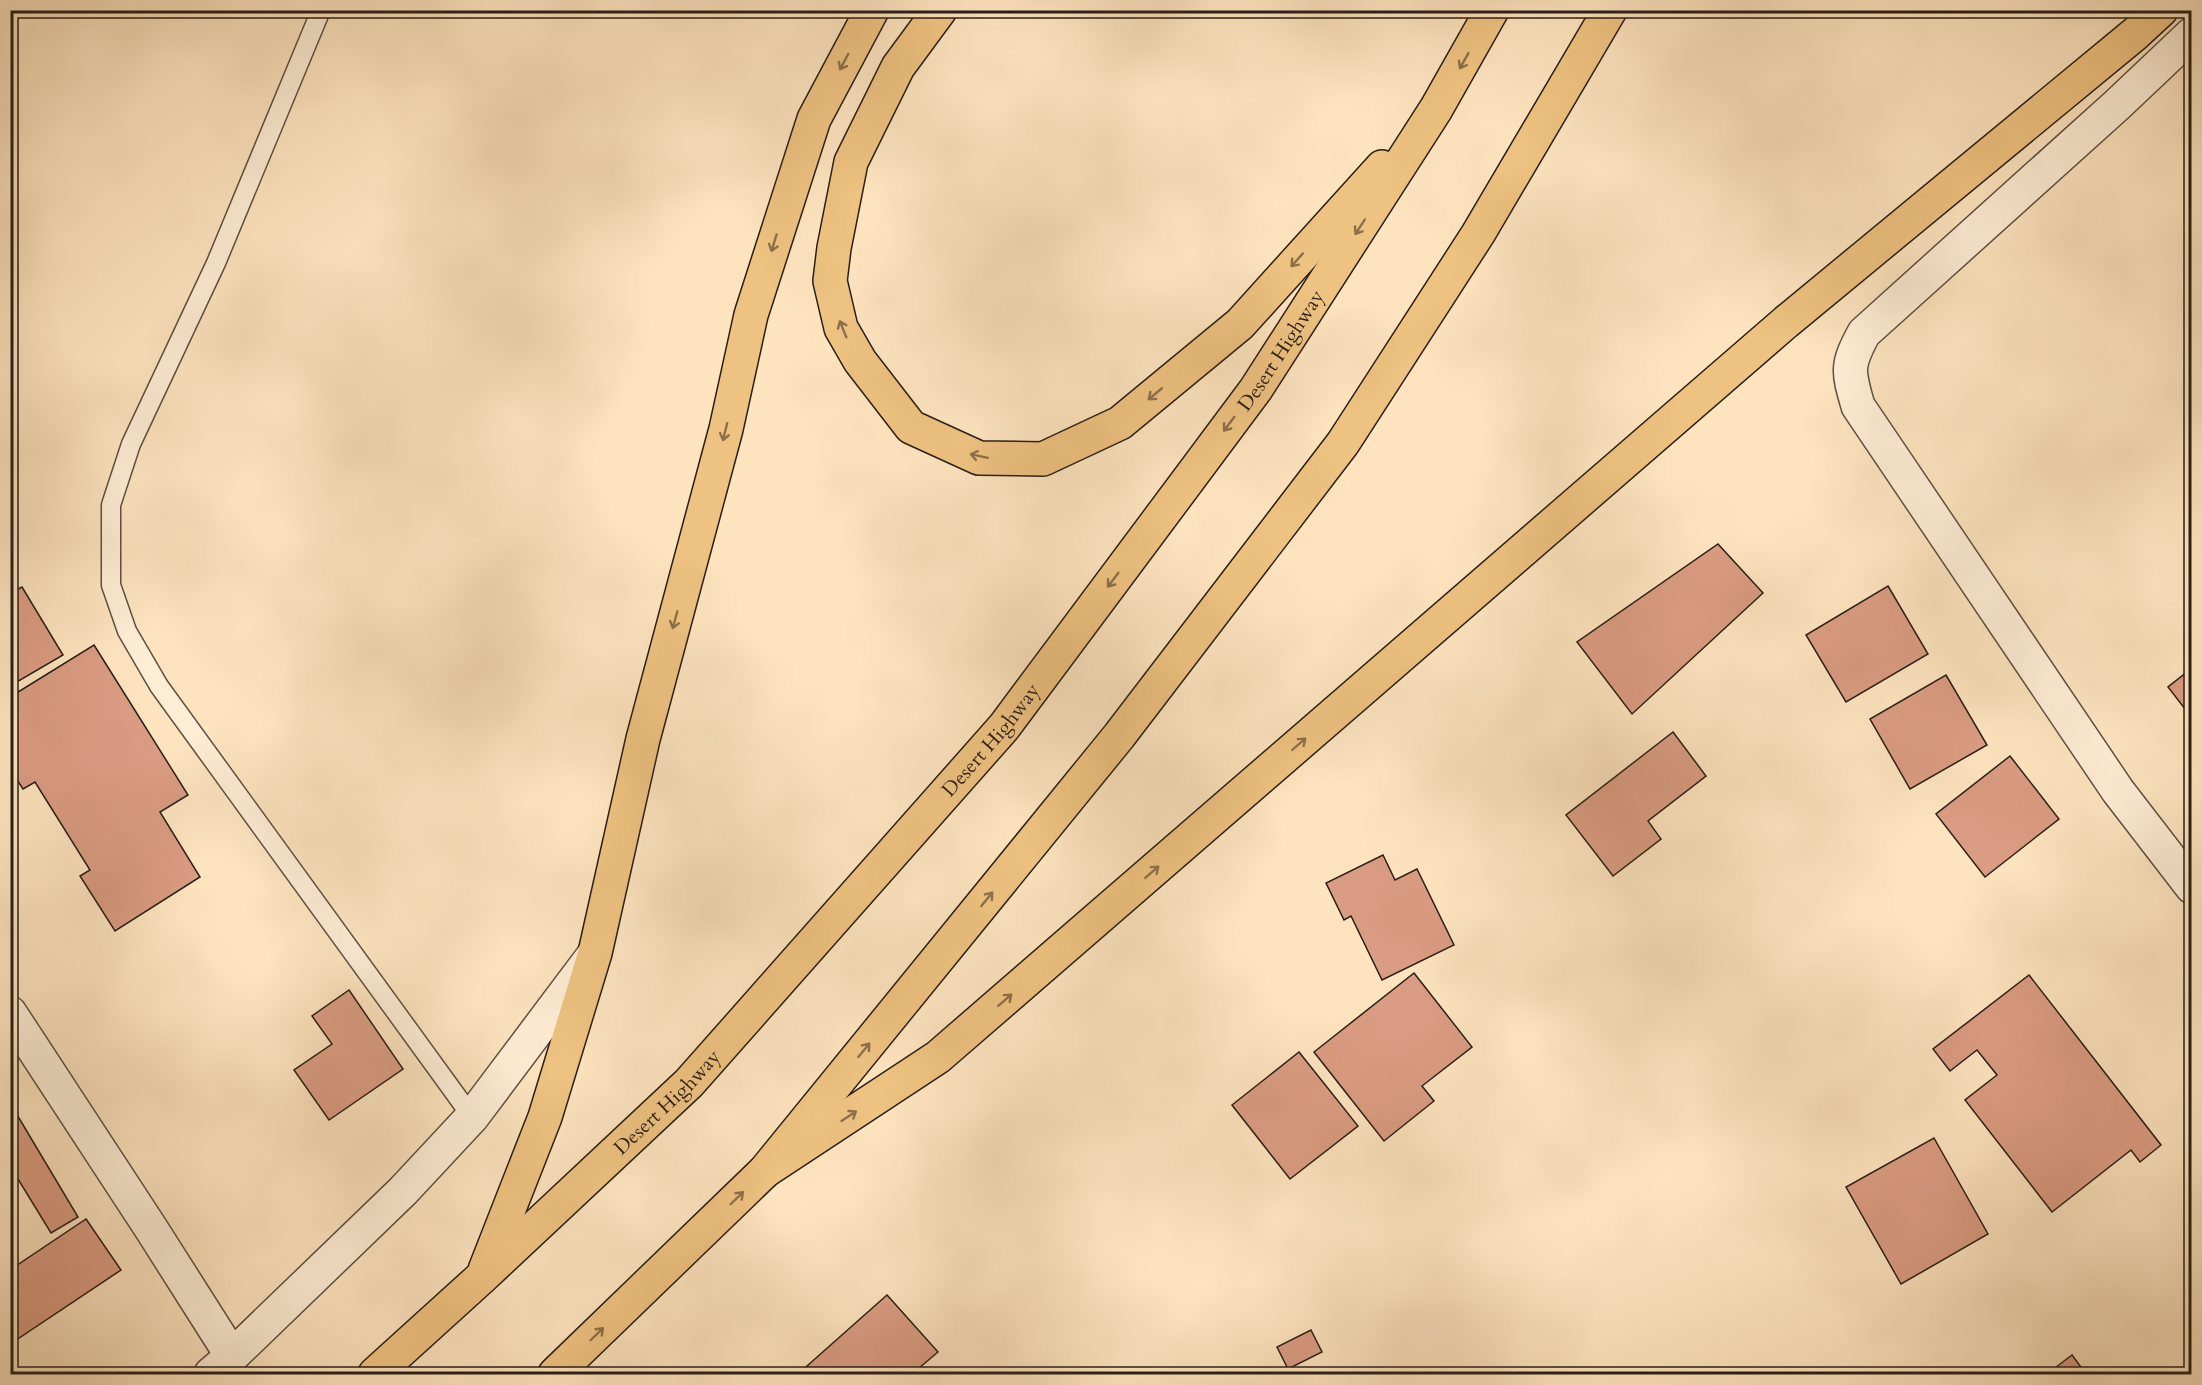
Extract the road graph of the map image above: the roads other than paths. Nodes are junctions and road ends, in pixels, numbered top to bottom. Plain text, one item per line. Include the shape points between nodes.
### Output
1 (321, 10) edge
2 (872, 10) edge
3 (940, 10) edge
4 (1492, 10) edge
5 (1610, 10) edge
6 (2162, 10) edge
7 (2192, 34) edge
8 (1436, 109) junction
9 (2192, 887) edge
10 (595, 953) junction
11 (10, 1013) edge
12 (472, 1116) junction
13 (765, 1171) junction
14 (482, 1277) junction
15 (221, 1365) edge
16 (375, 1374) edge
17 (555, 1374) edge

1 - 12 lane via 216,263 131,444 111,505 111,585 127,631 159,686
2 -> 10 highway via 814,118 751,315 726,429 643,739
8 -> 3 highway via 1240,324 1120,423 1043,459 979,458 911,428 860,361 841,328 830,281 851,162 898,67
4 -> 8 highway, Desert Highway
13 -> 5 highway via 1119,736 1343,443 1479,234
13 -> 6 highway via 939,1057 1786,322
7 - 9 street via 1864,333 1849,374 1858,406 2118,791
8 -> 14 highway, Desert Highway via 1256,389 1004,727 689,1083
10 - 12 street
10 - 14 highway via 545,1117
11 - 15 street via 152,1230
12 - 15 street via 403,1191
17 -> 13 highway
14 - 16 highway, Desert Highway

